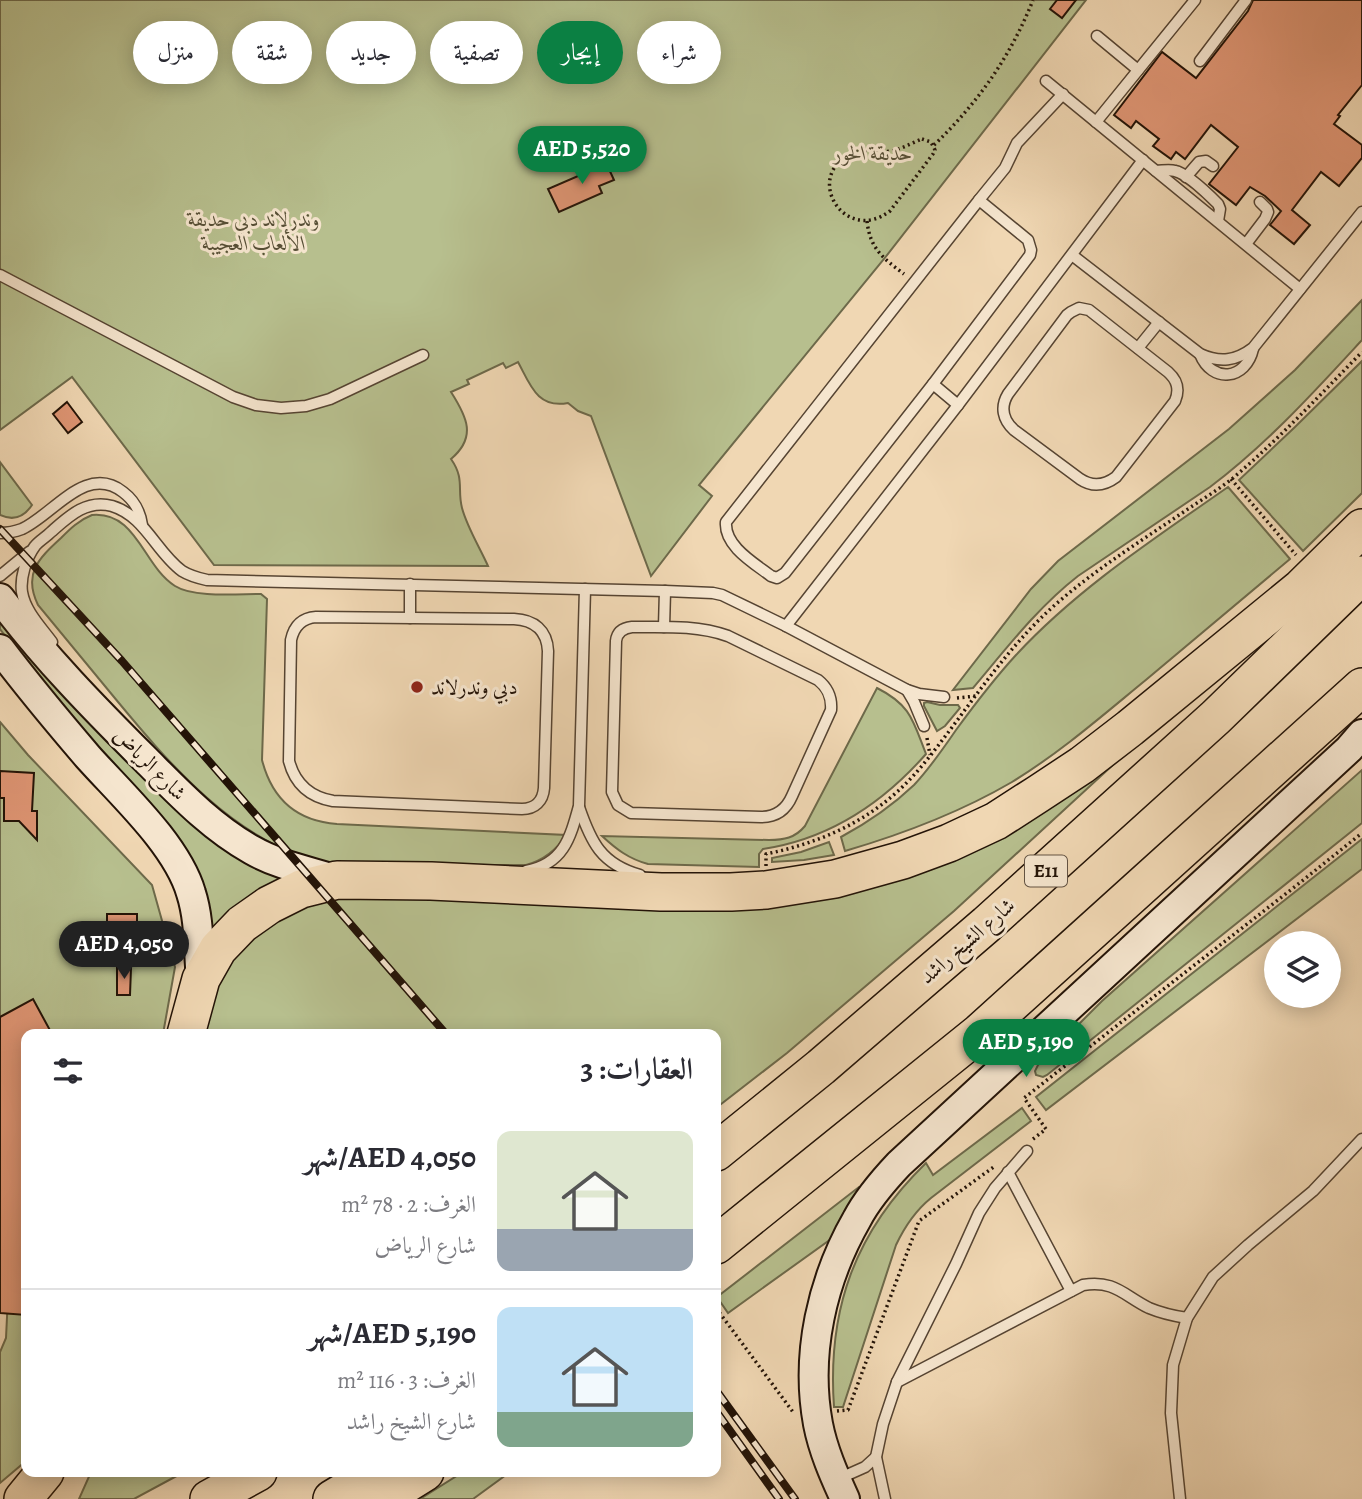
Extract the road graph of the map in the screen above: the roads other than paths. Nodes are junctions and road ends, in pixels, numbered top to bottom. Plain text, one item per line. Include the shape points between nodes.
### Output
1 (1195, 0) edge
2 (1246, 0) edge
3 (1097, 36) dead end
4 (1200, 61) dead end
5 (1138, 70) junction
6 (1046, 81) dead end
7 (1063, 94) junction
8 (1096, 122) junction
9 (1143, 160) junction
10 (1213, 166) dead end
11 (1156, 171) junction
12 (1186, 177) junction
13 (979, 200) junction
14 (1261, 202) dead end
15 (1362, 212) edge
16 (1218, 221) junction
17 (1246, 244) junction
18 (1072, 255) junction
19 (0, 275) edge
20 (1300, 289) junction
21 (1159, 322) junction
22 (1138, 348) junction
23 (423, 355) dead end
24 (933, 384) junction
25 (958, 405) junction
26 (142, 525) junction
27 (1362, 528) edge
28 (0, 533) edge
29 (34, 547) junction
30 (1362, 575) edge
31 (0, 576) edge
32 (410, 584) junction
33 (584, 589) junction
34 (665, 591) junction
35 (0, 597) edge
36 (410, 618) junction
37 (786, 626) junction
38 (664, 627) junction
39 (0, 649) edge
40 (60, 659) junction
41 (1362, 687) edge
42 (907, 690) junction
43 (944, 698) road end
44 (924, 726) road end
45 (1362, 734) edge
46 (579, 806) junction
47 (469, 872) dead end
48 (519, 872) dead end
49 (653, 876) dead end
50 (337, 880) junction
51 (693, 880) dead end
52 (431, 881) junction
53 (732, 892) junction
54 (201, 979) junction
55 (187, 1029) edge
56 (1362, 1139) edge
57 (721, 1148) edge
58 (1027, 1151) dead end
59 (1008, 1172) junction
60 (721, 1241) edge
61 (1070, 1291) junction
62 (1187, 1318) junction
63 (897, 1382) junction
64 (876, 1457) junction
65 (41, 1477) edge
66 (63, 1477) edge
67 (249, 1477) edge
68 (369, 1477) edge
69 (417, 1477) edge
70 (841, 1490) edge
71 (23, 1499) edge
72 (52, 1499) edge
73 (209, 1499) edge
74 (332, 1499) edge
75 (382, 1499) edge
76 (885, 1499) edge
77 (1180, 1499) edge

1 - 5 lane
2 - 4 lane
3 - 5 lane
5 - 8 lane
6 - 7 lane
7 - 8 lane
7 - 13 lane via 1017,143 1005,168
8 - 9 lane
9 - 11 lane
9 - 18 lane
10 - 12 lane via 1199,162
11 - 12 lane via 1172,170
11 - 16 lane
12 - 16 lane via 1218,204
13 - 24 lane via 1028,240 1030,255
13 - 24 lane via 730,515 725,530 732,543 771,576 782,576
14 - 17 lane via 1267,216
15 - 20 lane
16 - 17 lane
17 - 20 lane
18 - 21 lane
18 - 25 lane
19 - 23 lane via 256,405 306,406 330,399
20 - 21 lane via 1253,348 1247,364 1233,374 1216,373
21 - 22 lane
22 - 22 lane via 1088,310 1070,312 1008,394 1003,407 1006,420 1085,482 1111,481 1177,396 1172,375
24 - 25 lane
25 - 37 lane
26 - 28 lane via 130,498 121,490 97,484 74,492 23,528
26 - 29 lane via 112,506 98,504 72,514
26 - 32 lane via 175,565 207,580
27 - 53 highway via 1301,588 1130,728 996,821 870,870 801,885
29 - 31 lane
29 - 40 lane via 22,591 30,613
30 - 57 highway, شارع الشيخ راشد / E11 via 1216,717 987,924
32 - 33 lane
32 - 36 lane
33 - 34 lane
33 - 46 lane
34 - 37 lane via 722,595
34 - 38 lane
35 - 40 street, شارع الرياض via 37,643
36 - 36 lane via 310,618 295,628 288,752 295,778 316,796 333,801 522,809 538,804 544,794 548,651 541,630 521,619
37 - 42 lane
38 - 38 lane via 622,629 617,637 614,799 624,810 639,813 768,817 780,812 790,802 829,717 832,703 828,690 818,680 728,636
39 - 54 street, شارع الرياض via 170,850 191,892
40 - 50 street, شارع الرياض via 114,728 207,819 279,863
41 - 60 highway via 979,1033
42 - 43 lane
42 - 44 lane
45 - 70 street via 915,1148 877,1189 838,1257 815,1343 819,1425
46 - 48 lane via 558,855 537,869
46 - 49 lane via 587,831 602,854 629,872
47 - 52 lane
50 - 52 highway
50 - 54 highway via 301,889 242,924 218,949
51 - 53 lane
52 - 53 highway
54 - 55 highway
56 - 62 lane via 1313,1191 1213,1277
58 - 59 lane
59 - 61 lane
59 - 63 lane via 979,1213
61 - 62 lane via 1096,1283 1109,1285 1152,1309
61 - 63 lane
62 - 77 lane via 1173,1365 1171,1413
63 - 64 lane
64 - 70 lane via 852,1474
64 - 76 lane
65 - 71 highway
66 - 72 highway
67 - 73 highway
68 - 74 highway
69 - 75 highway

